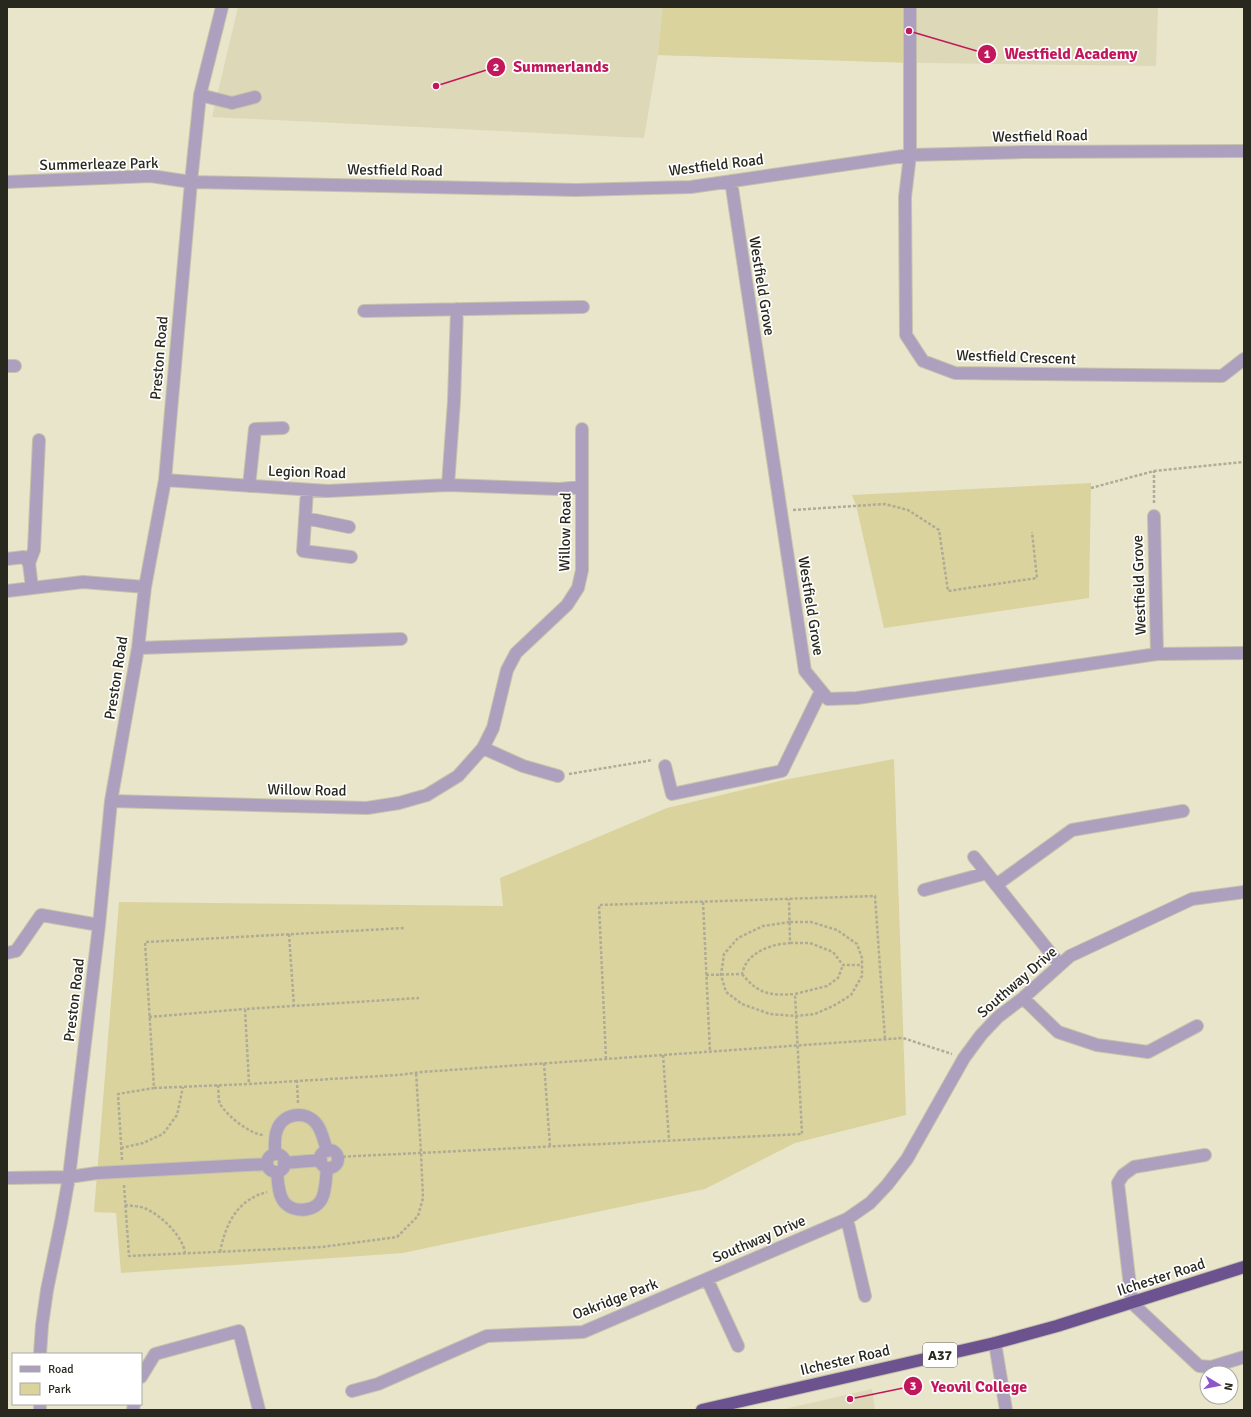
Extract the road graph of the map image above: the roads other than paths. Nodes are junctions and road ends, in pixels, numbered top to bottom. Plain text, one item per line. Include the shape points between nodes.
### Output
1 (222, 7) edge
2 (910, 7) edge
3 (200, 95) junction
4 (255, 97) dead end
5 (1244, 151) edge
6 (910, 155) junction
7 (731, 181) junction
8 (7, 182) edge
9 (191, 182) junction
10 (583, 307) dead end
11 (457, 310) junction
12 (364, 312) dead end
13 (1244, 359) edge
14 (283, 428) dead end
15 (582, 429) dead end
16 (39, 440) dead end
17 (165, 480) junction
18 (448, 485) junction
19 (250, 486) junction
20 (581, 488) junction
21 (307, 490) junction
22 (1154, 516) road end
23 (306, 518) junction
24 (349, 527) dead end
25 (351, 558) dead end
26 (7, 559) edge
27 (29, 563) junction
28 (145, 586) junction
29 (32, 588) junction
30 (7, 591) edge
31 (401, 639) dead end
32 (138, 648) junction
33 (1244, 653) edge
34 (1157, 654) junction
35 (821, 691) junction
36 (483, 748) junction
37 (665, 766) road end
38 (558, 776) road end
39 (111, 801) junction
40 (1183, 811) dead end
41 (974, 857) dead end
42 (987, 873) junction
43 (996, 884) junction
44 (924, 890) dead end
45 (1244, 892) edge
46 (99, 925) junction
47 (7, 953) edge
48 (1060, 965) junction
49 (1023, 998) junction
50 (1197, 1026) dead end
51 (1205, 1155) dead end
52 (338, 1158) road end
53 (325, 1160) junction
54 (276, 1166) junction
55 (69, 1177) junction
56 (7, 1178) edge
57 (847, 1219) junction
58 (1244, 1267) edge
59 (707, 1279) junction
60 (865, 1296) dead end
61 (1132, 1303) junction
62 (994, 1342) junction
63 (738, 1346) dead end
64 (40, 1353) edge
65 (1244, 1357) edge
66 (142, 1375) edge
67 (352, 1391) dead end
68 (259, 1410) edge
69 (702, 1410) edge
70 (1006, 1410) edge

1 - 3 street, Preston Road
2 - 6 street, Westfield Crescent
3 - 4 street via 232,103
3 - 9 street, Preston Road
5 - 6 street, Westfield Road
6 - 7 street, Westfield Road
6 - 13 street, Westfield Crescent via 905,197 906,335 923,361 955,373 1222,376
7 - 9 street, Westfield Road via 691,187 576,190
7 - 35 street, Westfield Grove via 805,671
8 - 9 street, Summerleaze Park via 150,176
9 - 17 street, Preston Road
10 - 11 street
11 - 12 street
11 - 18 street
14 - 19 street via 255,429
15 - 20 street, Willow Road
16 - 27 street via 34,550
17 - 19 street, Legion Road
17 - 28 street, Preston Road
18 - 20 street, Legion Road
18 - 21 street, Legion Road
19 - 21 street, Legion Road
20 - 36 street, Willow Road via 582,570 578,588 568,605 516,654 507,670 493,728
21 - 23 street
22 - 34 street, Westfield Grove
23 - 24 street
23 - 25 street via 303,551
26 - 27 street via 24,557
27 - 29 street
28 - 29 street via 82,582
28 - 32 street, Preston Road
29 - 30 street
31 - 32 street
32 - 39 street, Preston Road
33 - 34 street, Westfield Grove
34 - 35 street, Westfield Grove via 857,698 828,699
35 - 37 street via 782,771 672,794
36 - 38 street via 523,766
36 - 39 street, Willow Road via 458,776 427,795 366,808
39 - 46 street, Preston Road
40 - 43 street via 1072,830
41 - 42 street
42 - 43 street
42 - 44 street
43 - 48 street
45 - 48 street, Southway Drive via 1192,899 1070,956
46 - 47 street via 41,915 16,951
46 - 55 street, Preston Road
48 - 49 street, Southway Drive
49 - 50 street via 1058,1032 1097,1045 1148,1052
49 - 57 street, Southway Drive via 989,1026 964,1058 906,1159 888,1185 870,1203
51 - 61 street via 1134,1167 1122,1175 1118,1183
52 - 53 street via 335,1166
53 - 54 street
53 - 54 street via 323,1196 319,1203 305,1210 291,1207 281,1196
53 - 54 street via 319,1128 315,1122 309,1117 294,1115 287,1117 277,1129 275,1154 269,1158
54 - 55 street via 123,1172
55 - 56 street
55 - 64 street, Preston Road via 47,1290
57 - 59 street, Southway Drive
57 - 60 street
58 - 61 highway, Ilchester Road / A37
59 - 63 street, Southway Drive
59 - 67 street, Oakridge Park via 583,1332 487,1336 378,1384
61 - 62 highway, Ilchester Road / A37
61 - 65 street via 1199,1366 1211,1367
62 - 69 highway, Ilchester Road / A37
62 - 70 street
66 - 68 street via 155,1354 239,1331

